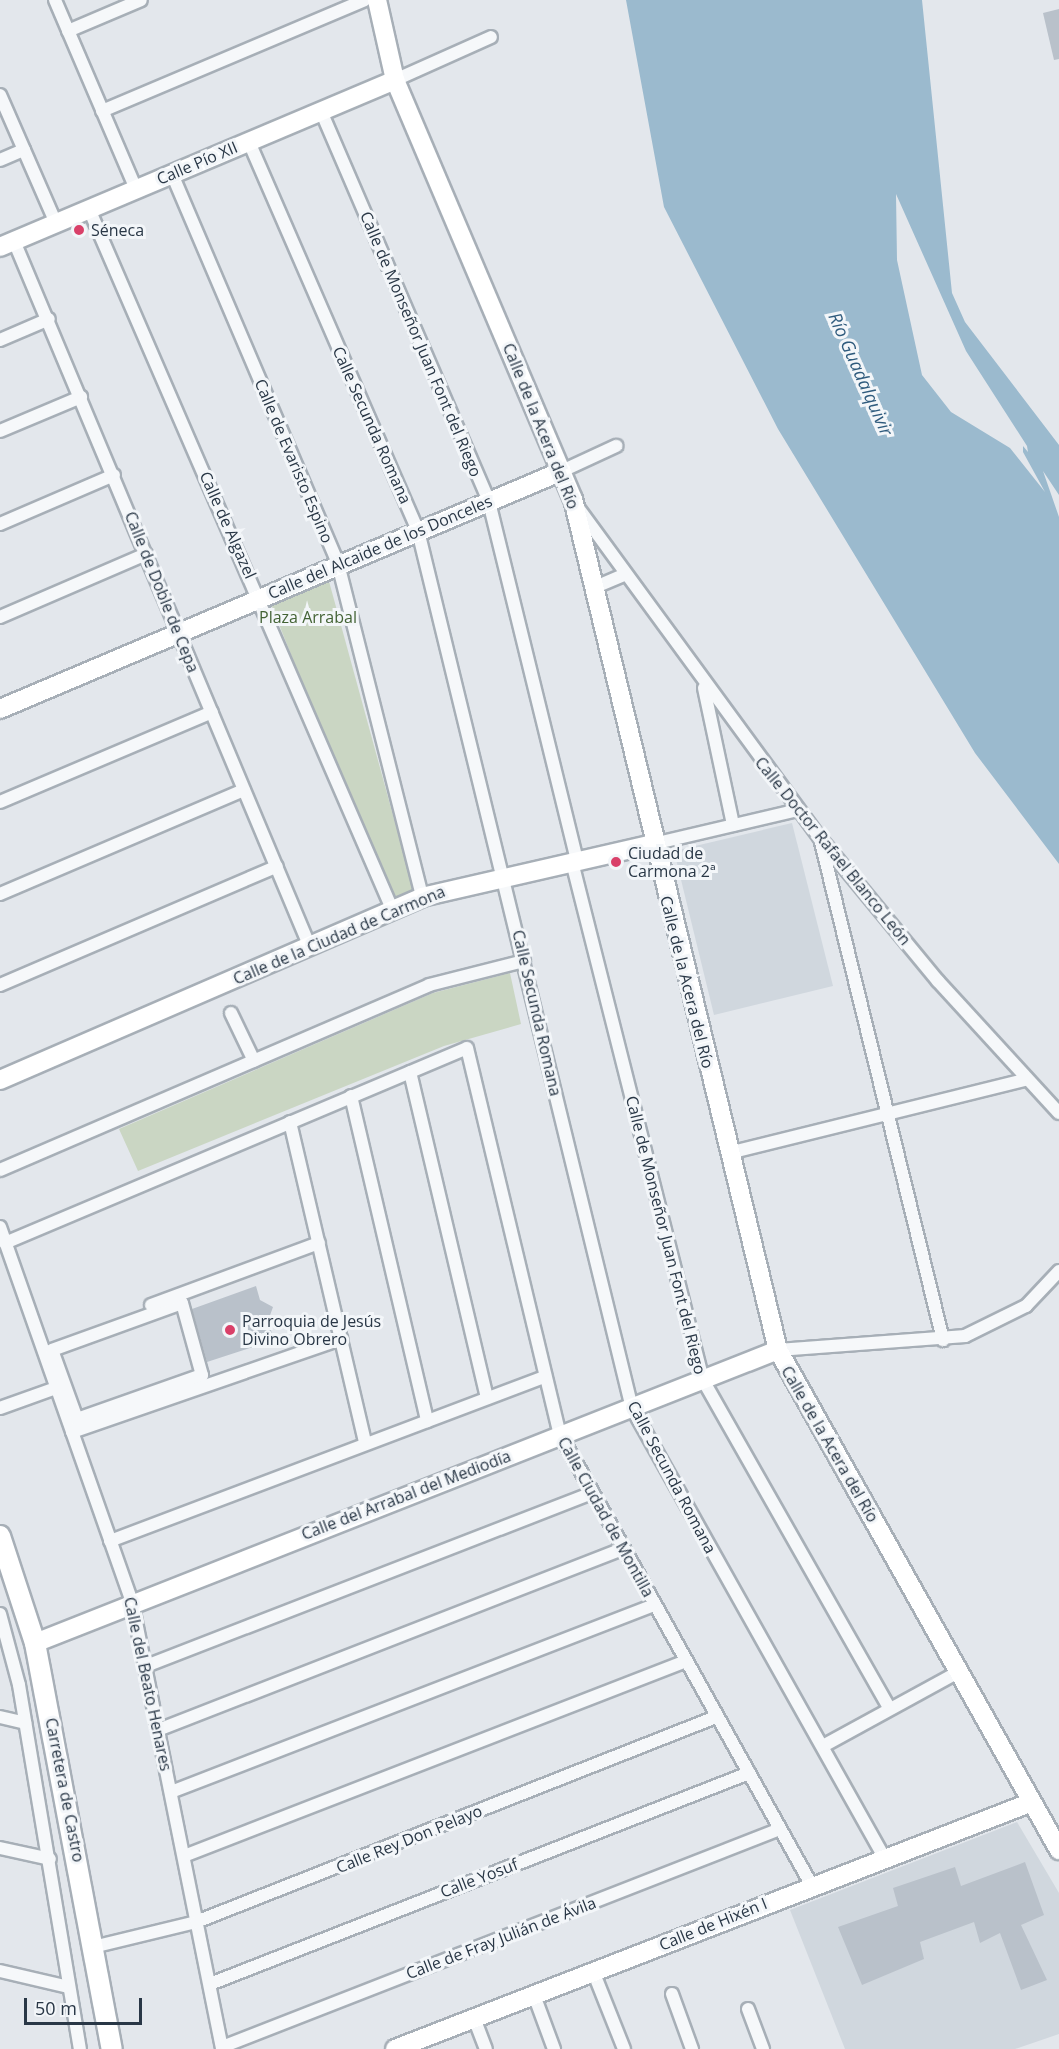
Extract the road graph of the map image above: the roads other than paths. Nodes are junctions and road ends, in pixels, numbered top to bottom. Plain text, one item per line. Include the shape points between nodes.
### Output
1 (55, 0) edge
2 (141, 0) edge
3 (365, 0) edge
4 (377, 0) edge
5 (68, 31) junction
6 (491, 37) dead end
7 (395, 80) junction
8 (0, 95) edge
9 (102, 111) junction
10 (321, 111) junction
11 (249, 142) junction
12 (24, 150) junction
13 (0, 160) edge
14 (172, 174) junction
15 (136, 189) junction
16 (89, 209) junction
17 (56, 223) junction
18 (7, 244) edge
19 (49, 319) junction
20 (0, 340) edge
21 (81, 397) junction
22 (0, 431) edge
23 (616, 446) dead end
24 (562, 471) junction
25 (114, 475) junction
26 (573, 499) junction
27 (489, 501) junction
28 (0, 524) edge
29 (418, 531) junction
30 (146, 554) junction
31 (338, 564) junction
32 (623, 575) junction
33 (593, 588) junction
34 (259, 597) junction
35 (0, 617) edge
36 (179, 633) junction
37 (703, 684) junction
38 (0, 709) edge
39 (212, 712) junction
40 (244, 790) junction
41 (0, 801) edge
42 (798, 810) junction
43 (733, 825) junction
44 (820, 838) junction
45 (653, 844) junction
46 (574, 861) junction
47 (277, 867) junction
48 (505, 875) junction
49 (0, 894) edge
50 (422, 897) junction
51 (392, 909) junction
52 (309, 945) junction
53 (524, 961) junction
54 (0, 985) edge
55 (231, 1013) dead end
56 (254, 1061) junction
57 (410, 1072) junction
58 (1028, 1079) junction
59 (0, 1080) edge
60 (351, 1096) junction
61 (1059, 1113) edge
62 (888, 1114) junction
63 (290, 1122) junction
64 (729, 1153) junction
65 (0, 1170) edge
66 (0, 1227) edge
67 (5, 1242) junction
68 (319, 1243) junction
69 (1059, 1270) edge
70 (341, 1339) junction
71 (943, 1340) junction
72 (44, 1346) junction
73 (778, 1350) junction
74 (202, 1375) joint
75 (544, 1377) junction
76 (703, 1380) junction
77 (56, 1388) junction
78 (487, 1398) junction
79 (0, 1408) edge
80 (632, 1408) junction
81 (427, 1421) junction
82 (72, 1432) junction
83 (560, 1434) junction
84 (365, 1443) junction
85 (591, 1493) junction
86 (0, 1536) edge
87 (110, 1541) junction
88 (622, 1549) junction
89 (132, 1602) junction
90 (654, 1605) junction
91 (1, 1618) edge
92 (35, 1644) junction
93 (686, 1661) junction
94 (146, 1666) junction
95 (958, 1672) junction
96 (890, 1709) junction
97 (0, 1717) edge
98 (716, 1717) junction
99 (25, 1723) junction
100 (158, 1730) junction
101 (823, 1746) junction
102 (749, 1773) junction
103 (171, 1792) junction
104 (1032, 1802) junction
105 (780, 1829) junction
106 (0, 1848) edge
107 (1059, 1850) edge
108 (184, 1857) junction
109 (884, 1857) junction
110 (51, 1859) junction
111 (811, 1884) junction
112 (196, 1923) junction
113 (97, 1946) junction
114 (0, 1971) edge
115 (593, 1971) junction
116 (210, 1984) junction
117 (69, 1987) junction
118 (672, 1994) dead end
119 (534, 1995) junction
120 (748, 2009) dead end
121 (474, 2018) junction
122 (416, 2045) edge
123 (222, 2048) edge
124 (80, 2049) edge
125 (112, 2049) edge
126 (395, 2049) edge
127 (486, 2049) edge
128 (554, 2049) edge
129 (624, 2049) edge
130 (692, 2049) edge
131 (763, 2049) edge

1 - 5 street
2 - 5 street
3 - 9 street
4 - 7 street, Calle de la Acera del Río
5 - 9 street
6 - 7 street
7 - 10 street, Calle Pío XII
7 - 24 street, Calle de la Acera del Río
8 - 12 street
9 - 15 street
10 - 11 street, Calle Pío XII
10 - 27 street, Calle de Monseñor Juan Font del Riego
11 - 14 street, Calle Pío XII
11 - 29 street, Calle Secunda Romana
12 - 13 street
12 - 17 street
14 - 15 street, Calle Pío XII
14 - 31 street, Calle de Evaristo Espino
15 - 16 street, Calle Pío XII
16 - 17 street, Calle Pío XII
16 - 34 street, Calle de Algazel
17 - 18 street, Calle Pío XII
18 - 19 street, Calle de Doble de Cepa
19 - 20 street
19 - 21 street, Calle de Doble de Cepa
21 - 22 street
21 - 25 street, Calle de Doble de Cepa
23 - 24 street
24 - 26 street, Calle de la Acera del Río
24 - 27 street, Calle del Alcaide de los Donceles
25 - 28 street
25 - 30 street, Calle de Doble de Cepa
26 - 32 street, Calle Doctor Rafael Blanco León
26 - 33 street, Calle de la Acera del Río
27 - 29 street, Calle del Alcaide de los Donceles
27 - 46 street, Calle de Monseñor Juan Font del Riego
29 - 31 street, Calle del Alcaide de los Donceles
29 - 48 street, Calle Secunda Romana
30 - 35 street
30 - 36 street, Calle de Doble de Cepa
31 - 34 street, Calle del Alcaide de los Donceles
31 - 50 street, Calle de Evaristo Espino
32 - 33 street
32 - 37 street, Calle Doctor Rafael Blanco León
33 - 45 street, Calle de la Acera del Río
34 - 36 street, Calle del Alcaide de los Donceles
34 - 51 street, Calle de Algazel
36 - 38 street, Calle del Alcaide de los Donceles
36 - 39 street, Calle de Doble de Cepa
37 - 42 street, Calle Doctor Rafael Blanco León
37 - 43 street
39 - 40 street, Calle de Doble de Cepa
39 - 41 street
40 - 47 street, Calle de Doble de Cepa
40 - 49 street
42 - 43 street, Calle de la Ciudad de Carmona
42 - 44 street, Calle Doctor Rafael Blanco León
43 - 45 street, Calle de la Ciudad de Carmona
44 - 58 street, Calle Doctor Rafael Blanco León
44 - 62 street
45 - 46 street, Calle de la Ciudad de Carmona
45 - 64 street, Calle de la Acera del Río
46 - 48 street, Calle de la Ciudad de Carmona
46 - 76 street, Calle de Monseñor Juan Font del Riego
47 - 52 street, Calle de Doble de Cepa
47 - 54 street
48 - 50 street, Calle de la Ciudad de Carmona
48 - 53 street, Calle Secunda Romana
50 - 51 street, Calle de la Ciudad de Carmona
51 - 52 street, Calle de la Ciudad de Carmona
52 - 59 street, Calle de la Ciudad de Carmona
53 - 56 street via 429,985
53 - 80 street, Calle Secunda Romana
55 - 56 street
56 - 65 street
57 - 60 street
57 - 75 street, Calle Ciudad de Montilla via 466,1048
57 - 78 street
58 - 61 street, Calle Doctor Rafael Blanco León
58 - 62 street
60 - 63 street
60 - 81 street
62 - 64 street
62 - 71 street
63 - 67 street
63 - 68 street
64 - 73 street, Calle de la Acera del Río
66 - 67 street, Calle del Beato Henares
67 - 72 street, Calle del Beato Henares
68 - 70 street
68 - 72 street
69 - 71 street via 1005,1320
70 - 82 street
70 - 84 street
71 - 73 street
72 - 77 street, Calle del Beato Henares
73 - 76 street, Calle del Arrabal del Mediodía
73 - 95 street, Calle de la Acera del Río
74 - 74 street via 182,1303 52,1350 76,1419
75 - 78 street
75 - 83 street, Calle Ciudad de Montilla
76 - 80 street, Calle del Arrabal del Mediodía
76 - 96 street, Calle de Monseñor Juan Font del Riego
77 - 79 street
77 - 82 street, Calle del Beato Henares
78 - 81 street
80 - 83 street, Calle del Arrabal del Mediodía
80 - 101 street, Calle Secunda Romana
81 - 84 street
82 - 87 street, Calle del Beato Henares
83 - 85 street, Calle Ciudad de Montilla
83 - 89 street, Calle del Arrabal del Mediodía
84 - 87 street
85 - 88 street, Calle Ciudad de Montilla
85 - 94 street
86 - 92 main road, Carretera de Castro
87 - 89 street, Calle del Beato Henares
88 - 90 street, Calle Ciudad de Montilla
88 - 100 street
89 - 92 street, Calle del Arrabal del Mediodía
89 - 94 street, Calle del Beato Henares
90 - 93 street, Calle Ciudad de Montilla
90 - 103 street
91 - 99 street
92 - 113 main road, Carretera de Castro
93 - 98 street, Calle Ciudad de Montilla
93 - 108 street
94 - 100 street, Calle del Beato Henares
95 - 96 street
95 - 104 street, Calle de la Acera del Río
96 - 101 street
97 - 99 street
98 - 102 street, Calle Ciudad de Montilla
98 - 112 street, Calle Rey Don Pelayo
99 - 110 street
100 - 103 street, Calle del Beato Henares
101 - 109 street, Calle Secunda Romana
102 - 105 street, Calle Ciudad de Montilla
102 - 116 street, Calle Yosuf
103 - 108 street, Calle del Beato Henares
104 - 107 street, Calle de la Acera del Río
104 - 109 street, Calle de Hixén I
105 - 111 street, Calle Ciudad de Montilla
105 - 123 street, Calle de Fray Julián de Ávila
106 - 110 street
108 - 112 street, Calle del Beato Henares
109 - 111 street, Calle de Hixén I
110 - 117 street
111 - 115 street, Calle de Hixén I
112 - 113 street, Calle Rey Don Pelayo
112 - 116 street, Calle del Beato Henares
113 - 125 main road, Carretera de Castro
114 - 117 street
115 - 119 street, Calle de Hixén I
115 - 129 street
116 - 123 street, Calle del Beato Henares
117 - 124 street
118 - 130 street
119 - 121 street, Calle de Hixén I
119 - 128 street
120 - 131 street
121 - 122 street, Calle de Hixén I
121 - 127 street
122 - 126 street, Calle de Hixén I

